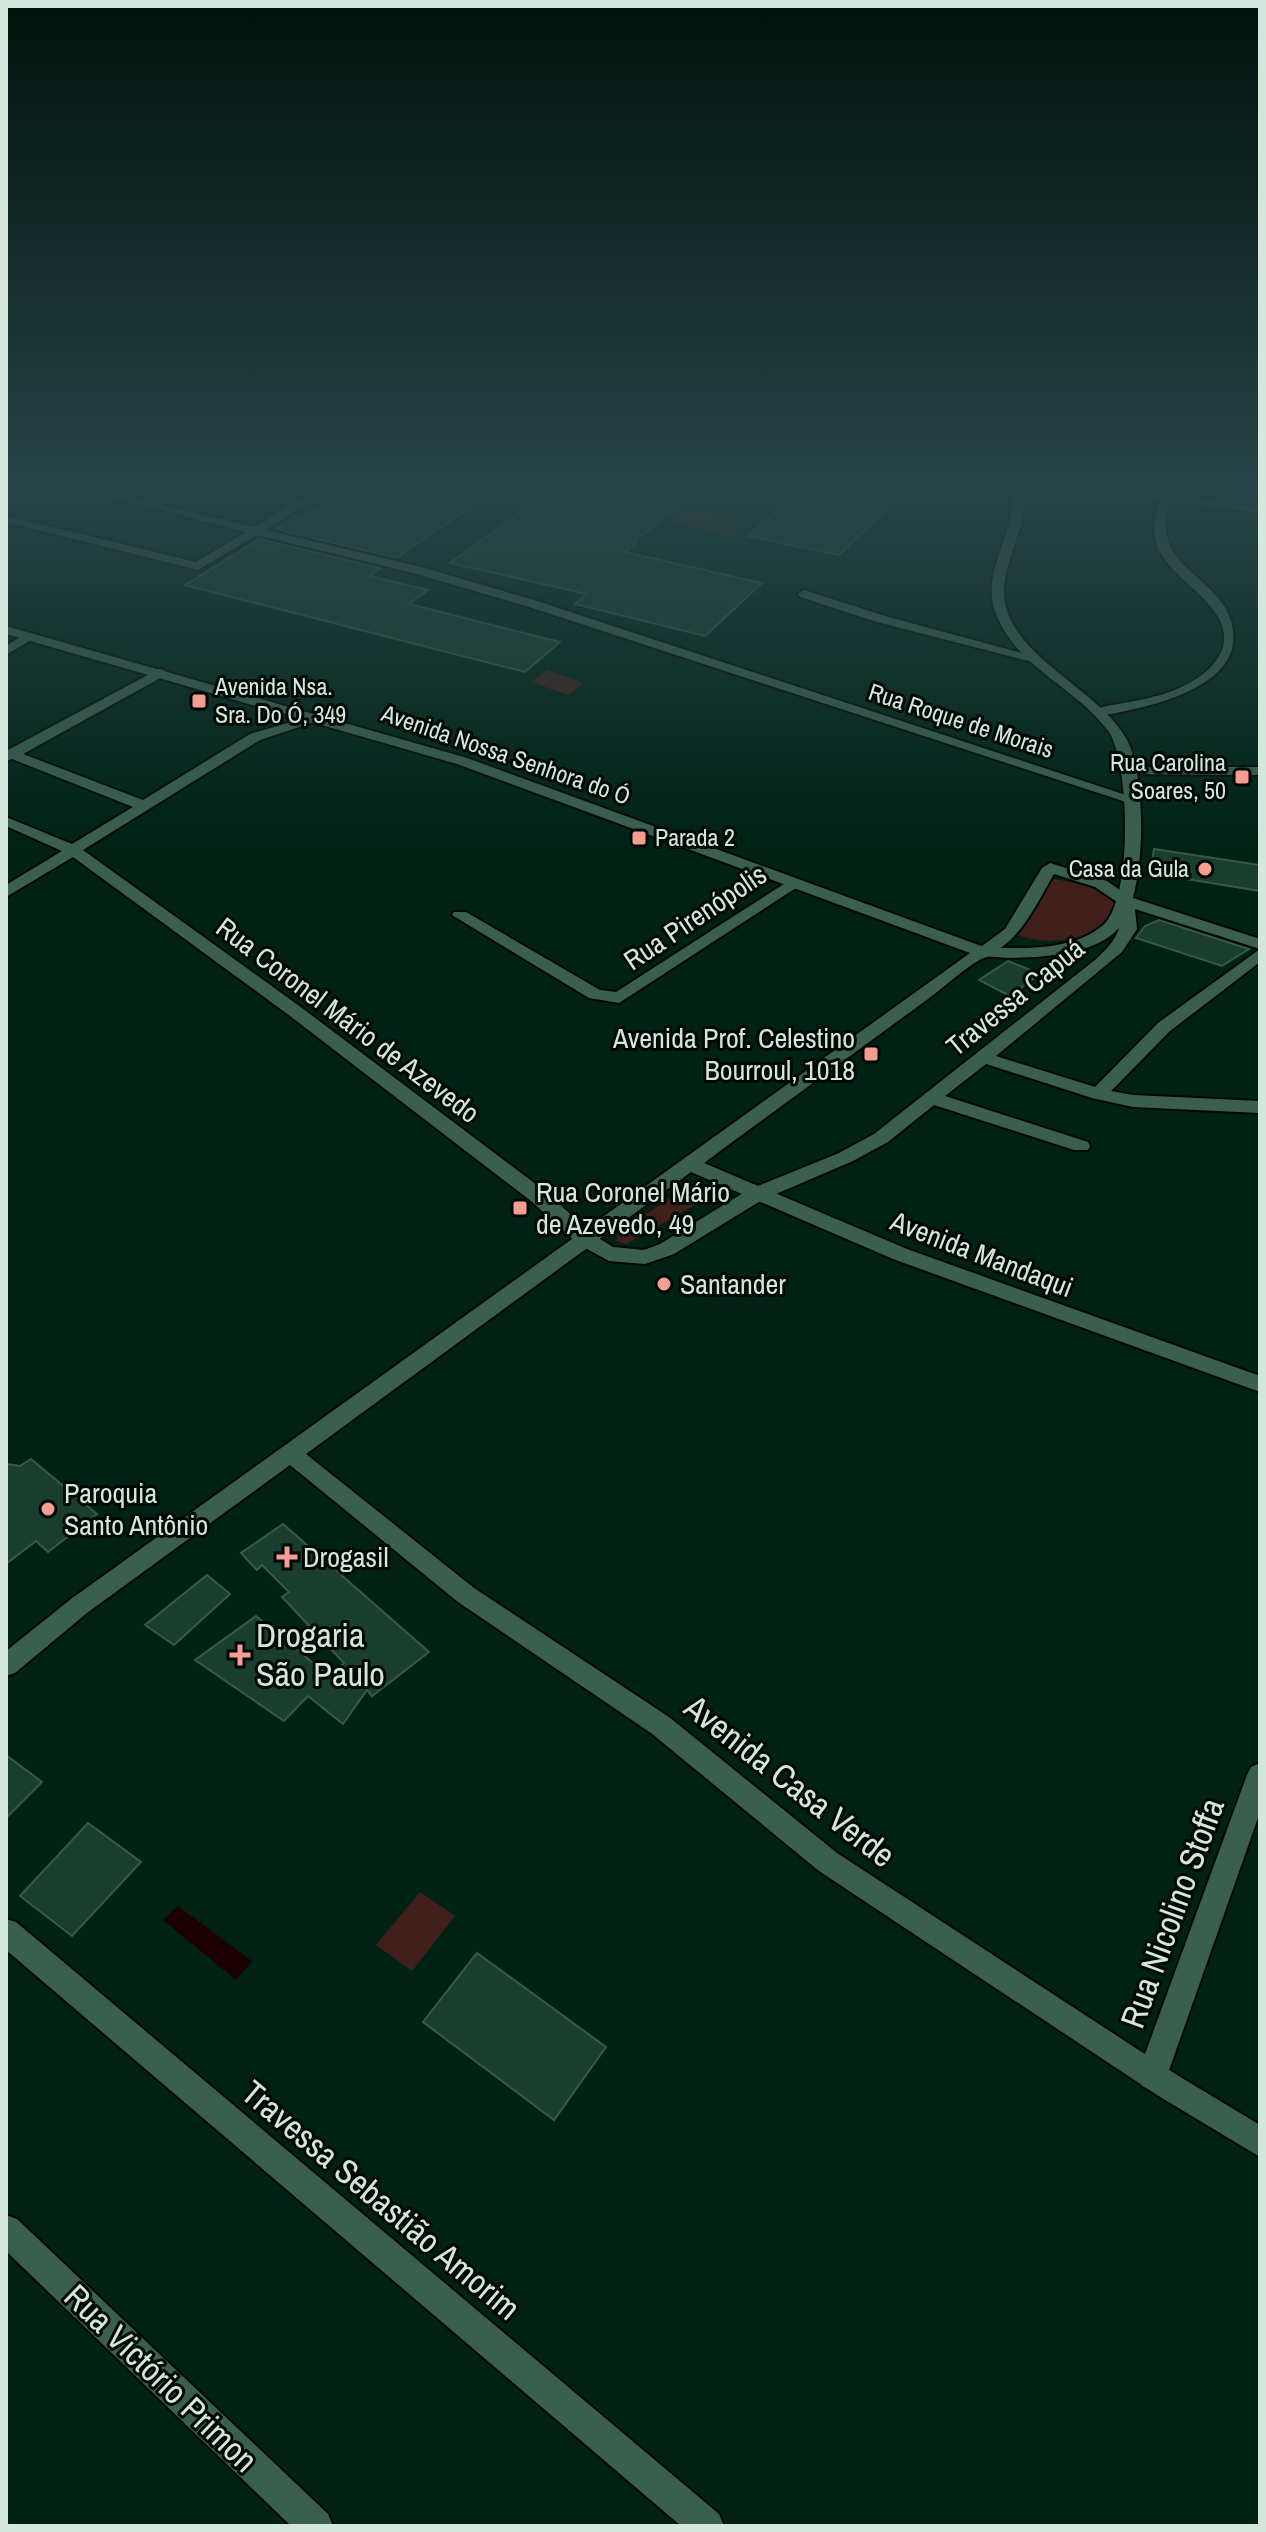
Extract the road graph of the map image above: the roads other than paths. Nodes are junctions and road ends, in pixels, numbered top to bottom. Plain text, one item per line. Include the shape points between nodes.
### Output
1 (543, 607) edge
2 (845, 607) edge
3 (1001, 607) edge
4 (1218, 607) edge
5 (6, 630) edge
6 (30, 637) junction
7 (6, 651) edge
8 (1033, 658) junction
9 (159, 673) junction
10 (269, 704) junction
11 (1099, 712) junction
12 (319, 718) junction
13 (255, 737) junction
14 (8, 756) edge
15 (1130, 771) junction
16 (1260, 771) edge
17 (1131, 799) junction
18 (145, 806) junction
19 (6, 821) edge
20 (73, 850) junction
21 (790, 885) junction
22 (6, 892) edge
23 (1124, 900) junction
24 (460, 915) dead end
25 (1260, 944) edge
26 (982, 952) junction
27 (1260, 954) edge
28 (985, 1058) junction
29 (1098, 1094) junction
30 (934, 1099) junction
31 (1260, 1107) edge
32 (1081, 1146) dead end
33 (689, 1164) junction
34 (755, 1195) junction
35 (585, 1239) junction
36 (1260, 1384) edge
37 (291, 1454) junction
38 (6, 1665) edge
39 (1260, 1775) edge
40 (6, 1932) edge
41 (1152, 2076) junction
42 (1260, 2142) edge
43 (6, 2230) edge
44 (316, 2526) edge
45 (707, 2526) edge

1 - 17 street, Rua Roque de Morais
2 - 8 street
3 - 8 street
4 - 11 street via 1237,642 1234,659 1221,675 1173,697
5 - 6 street, Avenida Nossa Senhora do Ó
6 - 7 street
6 - 9 street, Avenida Nossa Senhora do Ó
8 - 11 street
9 - 10 street, Avenida Nossa Senhora do Ó
9 - 14 street
10 - 12 street, Avenida Nossa Senhora do Ó
10 - 13 street
11 - 15 street via 1124,749
12 - 13 street
12 - 21 street, Avenida Nossa Senhora do Ó via 462,761
13 - 18 street
14 - 18 street
15 - 16 street
15 - 17 street
17 - 23 street
18 - 20 street
19 - 20 street, Rua Coronel Mário de Azevedo
20 - 22 street
20 - 35 street, Rua Coronel Mário de Azevedo via 407,1096 538,1196
21 - 24 street, Rua Pirenópolis via 619,998 595,994
21 - 26 street, Avenida Nossa Senhora do Ó
23 - 25 street
23 - 26 street, Travessa Capuá via 1119,920 1087,942
23 - 26 street via 1101,884 1050,868 1011,932
23 - 28 street, Travessa Capuá via 1131,926 1117,948
26 - 33 street
27 - 29 street via 1164,1027
28 - 29 street
28 - 30 street, Travessa Capuá
29 - 31 street via 1133,1101
30 - 32 street
30 - 34 street, Travessa Capuá via 846,1157
33 - 34 street, Avenida Mandaqui
33 - 35 street
34 - 35 street, Rua Coronel Mário de Azevedo via 645,1257 609,1254
34 - 36 street, Avenida Mandaqui via 1032,1305
35 - 37 street
37 - 38 street
37 - 41 street, Avenida Casa Verde via 466,1595 660,1725 828,1862
39 - 41 street, Rua Nicolino Stoffa
40 - 45 street, Travessa Sebastião Amorim
41 - 42 street, Avenida Casa Verde
43 - 44 street, Rua Victório Primon

